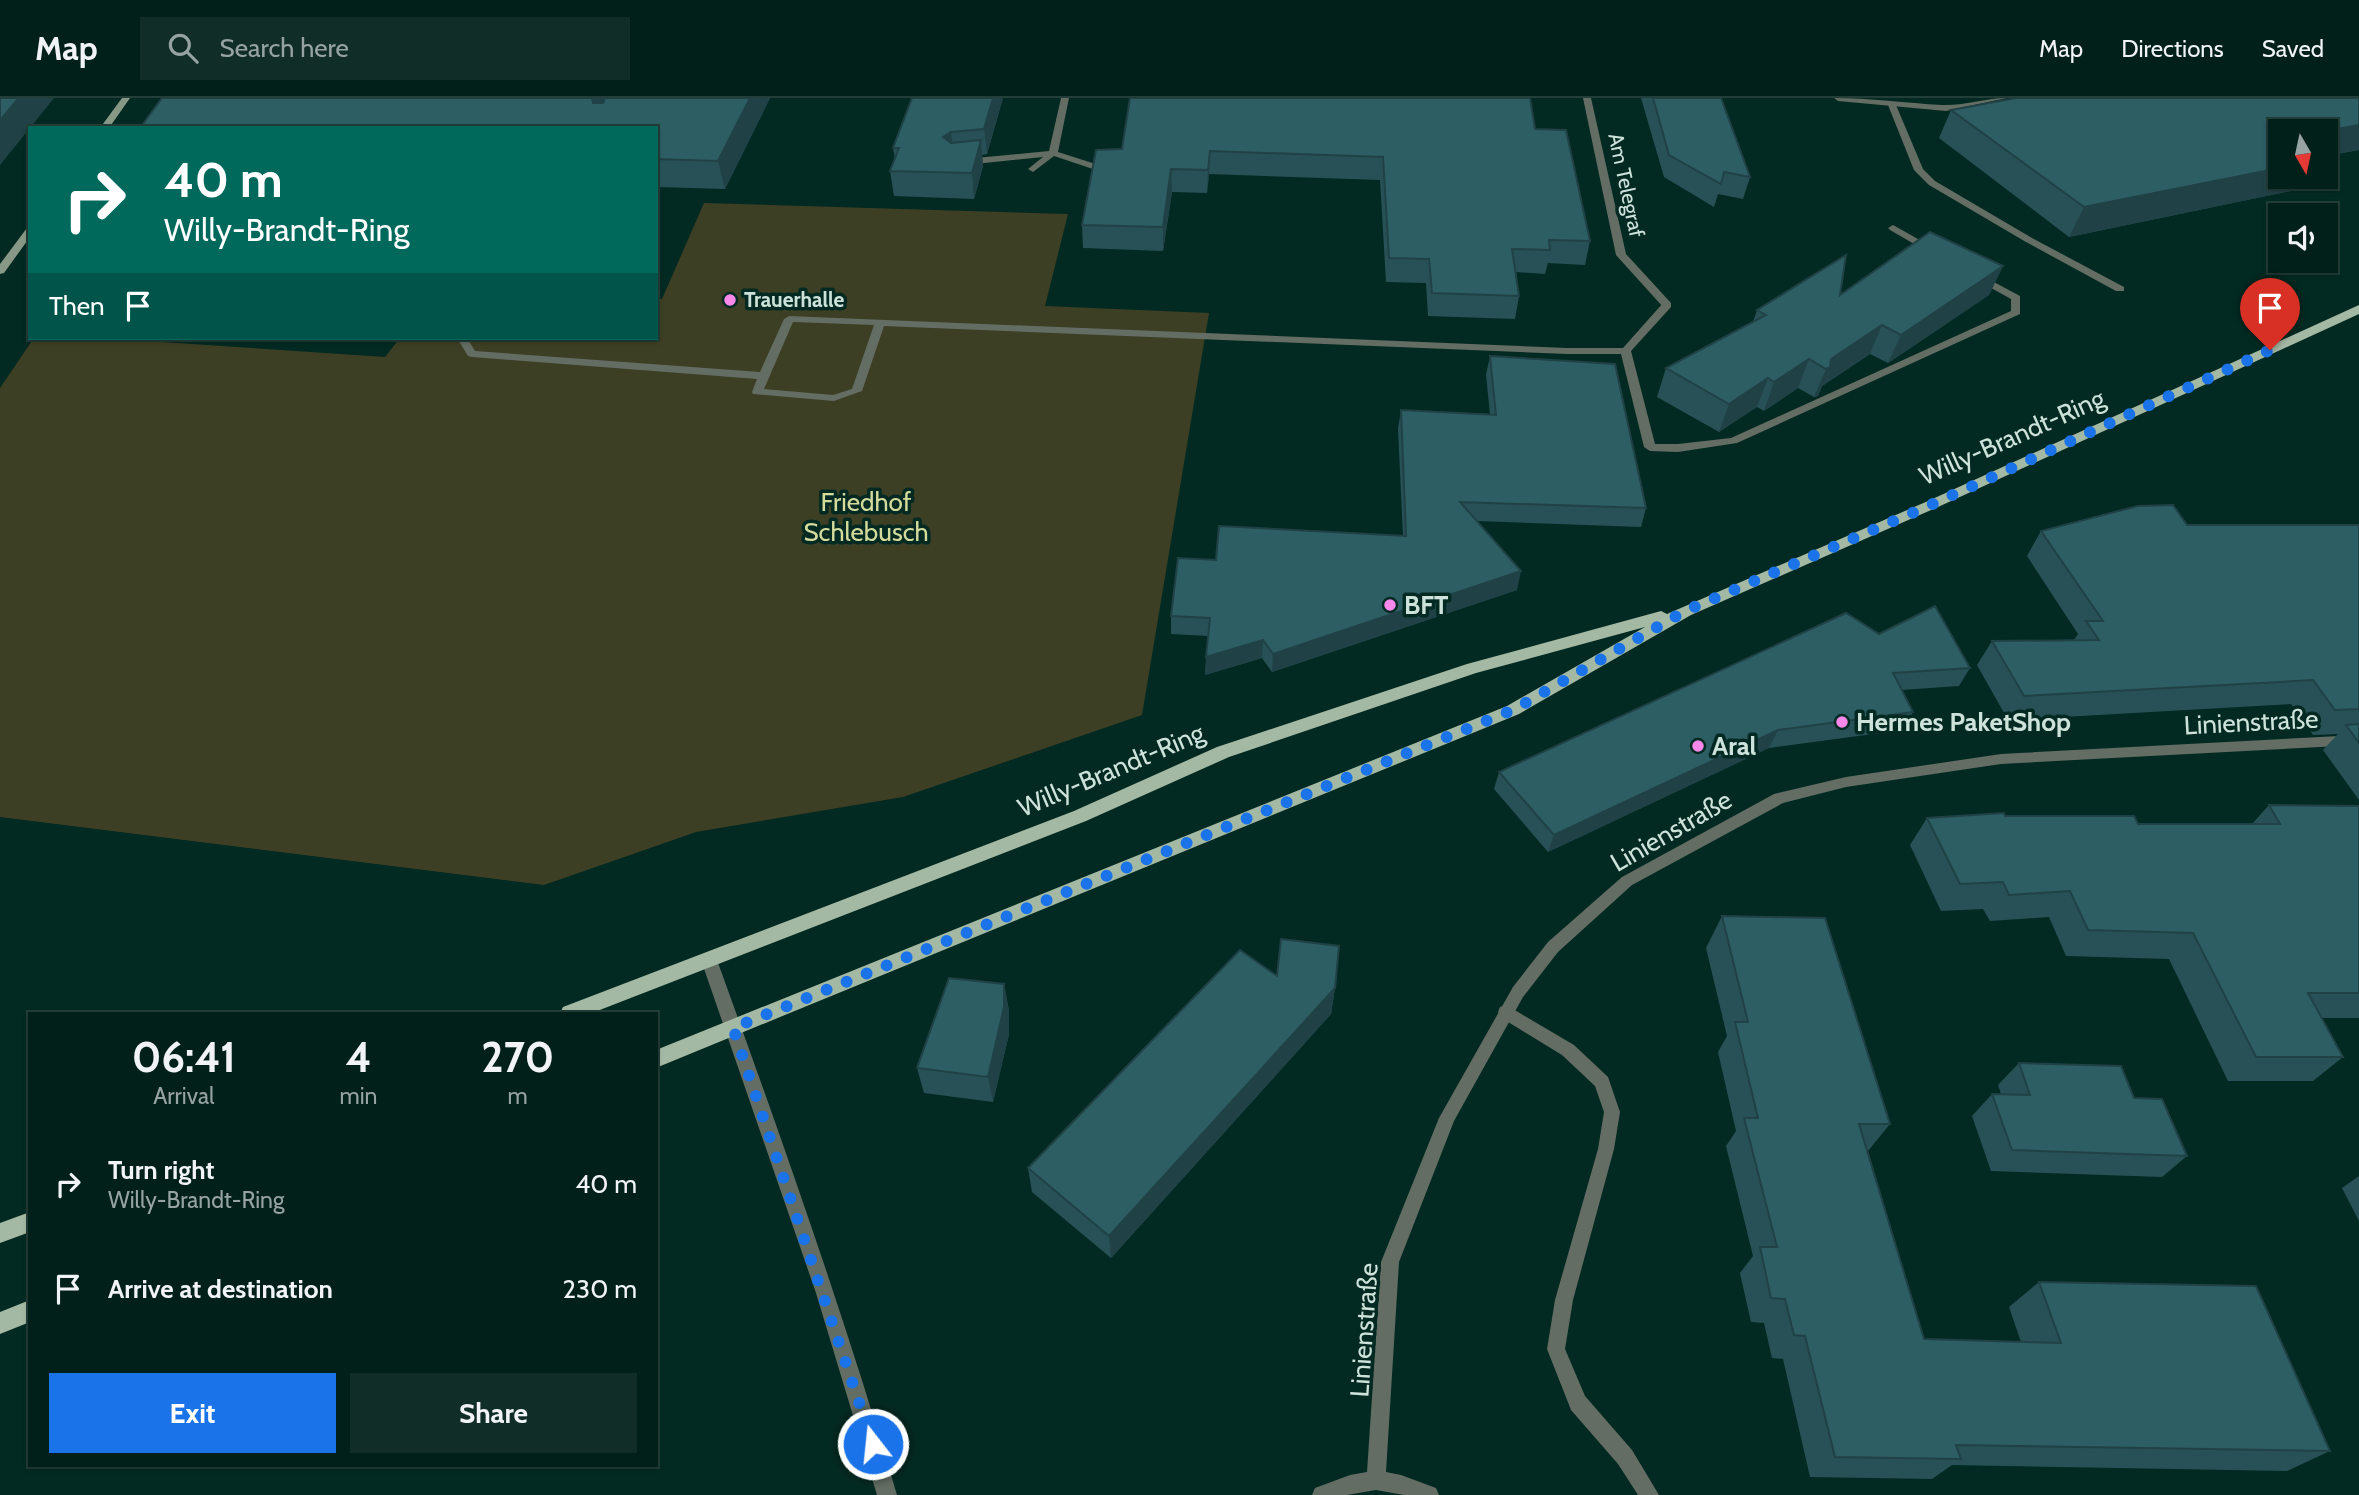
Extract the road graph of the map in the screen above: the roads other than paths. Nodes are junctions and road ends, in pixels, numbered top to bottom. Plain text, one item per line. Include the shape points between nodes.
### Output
1 (126, 98) edge
2 (1065, 98) edge
3 (1587, 98) edge
4 (1838, 98) edge
5 (2003, 98) edge
6 (1892, 105) junction
7 (105, 126) edge
8 (1053, 153) junction
9 (954, 163) edge
10 (1033, 169) dead end
11 (1102, 169) edge
12 (1892, 228) dead end
13 (28, 233) edge
14 (1938, 254) edge
15 (0, 271) edge
16 (1971, 272) edge
17 (2120, 289) dead end
18 (2359, 309) edge
19 (880, 323) junction
20 (463, 340) edge
21 (1626, 351) junction
22 (764, 376) junction
23 (1685, 611) junction
24 (2359, 740) edge
25 (709, 960) junction
26 (573, 1012) edge
27 (1506, 1012) junction
28 (733, 1028) junction
29 (658, 1058) edge
30 (28, 1223) edge
31 (0, 1233) edge
32 (28, 1312) edge
33 (0, 1323) edge
34 (1376, 1480) junction
35 (887, 1495) edge
36 (1322, 1495) edge
37 (1429, 1495) edge
38 (1650, 1495) edge

1 - 7 main road
2 - 8 street
3 - 21 street, Am Telegraf via 1621,255 1667,305
4 - 6 street
5 - 6 street via 1946,108
6 - 17 street via 1919,170 1932,183
8 - 9 street
8 - 10 street
8 - 11 street
12 - 14 street
13 - 15 main road
16 - 21 street via 2016,298 2016,312 1733,441 1678,449 1650,447
18 - 23 main road, Willy-Brandt-Ring via 1933,504
19 - 21 street
19 - 22 street via 789,319
19 - 22 street via 856,391 834,398 757,392
20 - 22 street via 472,354
23 - 25 main road, Willy-Brandt-Ring via 1473,668 1223,752 1080,816
23 - 28 main road, Willy-Brandt-Ring via 1513,710
24 - 27 street, Linienstraße via 2001,758 1846,782 1779,798 1627,881 1553,947
25 - 26 main road, Willy-Brandt-Ring
25 - 28 street
27 - 34 street, Linienstraße via 1447,1118 1390,1262
27 - 38 street via 1568,1050 1602,1082 1612,1112 1556,1349 1578,1403 1625,1457
28 - 29 main road, Willy-Brandt-Ring
28 - 35 street via 866,1418
30 - 31 main road
32 - 33 main road
34 - 36 street via 1348,1483
34 - 37 street via 1405,1484

